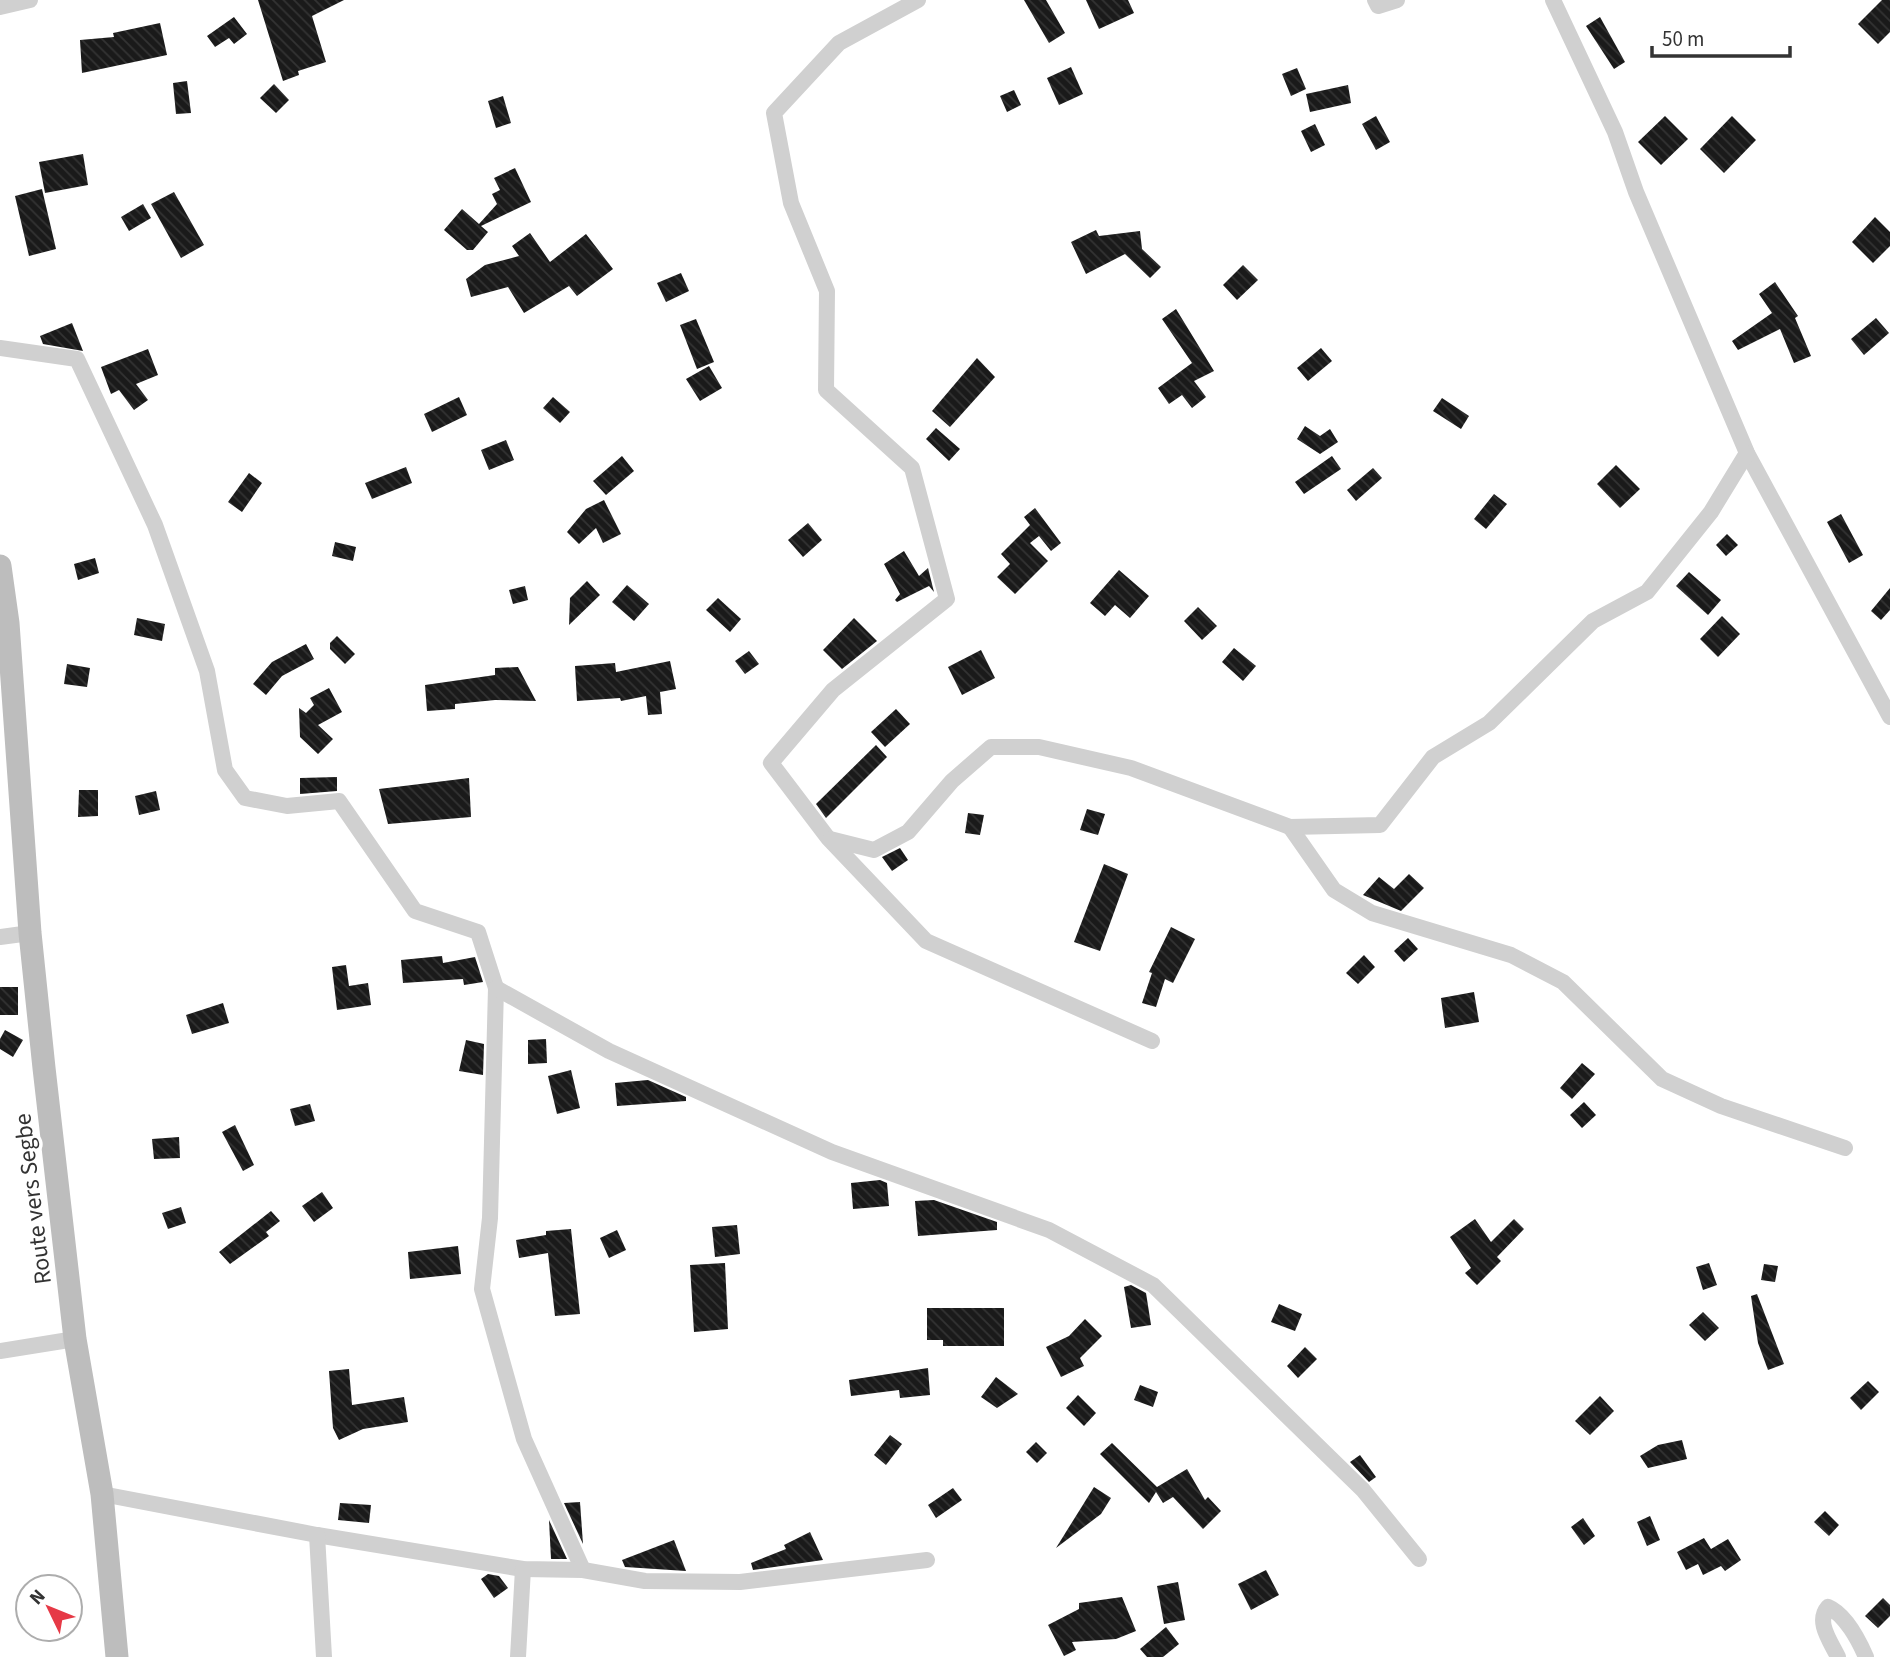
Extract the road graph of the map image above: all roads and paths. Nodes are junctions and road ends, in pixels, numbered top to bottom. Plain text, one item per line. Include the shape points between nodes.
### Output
1 (30, 0) edge
2 (918, 0) edge
3 (1375, 0) edge
4 (1397, 0) edge
5 (1553, 0) edge
6 (0, 7) edge
7 (0, 348) edge
8 (1747, 453) junction
9 (0, 566) edge
10 (1890, 717) edge
11 (1290, 827) junction
12 (828, 838) junction
13 (30, 933) junction
14 (0, 937) edge
15 (496, 988) junction
16 (1152, 1041) dead end
17 (1845, 1148) dead end
18 (75, 1339) junction
19 (0, 1351) edge
20 (102, 1494) junction
21 (317, 1535) junction
22 (1419, 1559) dead end
23 (927, 1560) dead end
24 (523, 1569) junction
25 (583, 1570) junction
26 (117, 1657) edge
27 (324, 1657) edge
28 (518, 1657) edge
29 (1838, 1657) edge
30 (1866, 1657) edge

1 - 6 street
2 - 12 street via 839,43 774,113 792,203 827,291 827,390 912,468 947,599 833,690 771,763
3 - 4 street via 1378,6
5 - 8 street via 1615,132
7 - 15 street via 77,359 155,526 207,671 225,770 245,799 287,806 339,801 415,911 478,932
8 - 10 street
8 - 11 street via 1711,512 1647,592 1593,621 1489,723 1433,757 1380,825
9 - 13 main road, Route vers Segbe
11 - 12 street via 1131,768 1039,747 991,747 908,832 873,850
11 - 17 street via 1334,890 1363,907 1511,955 1563,982 1662,1079 1721,1106
12 - 16 street via 926,941
13 - 14 street
13 - 18 main road, Route vers Segbe
15 - 22 street via 609,1051 832,1152 1049,1230 1153,1285 1363,1490
15 - 25 street via 489,1218 482,1289 524,1439
18 - 19 street
18 - 20 main road, Route vers Segbe
20 - 21 street
20 - 26 main road, Route vers Segbe
21 - 24 street
21 - 27 street
23 - 25 street via 740,1582 645,1581
24 - 25 street
24 - 28 street
29 - 30 street via 1823,1626 1828,1607 1858,1640

